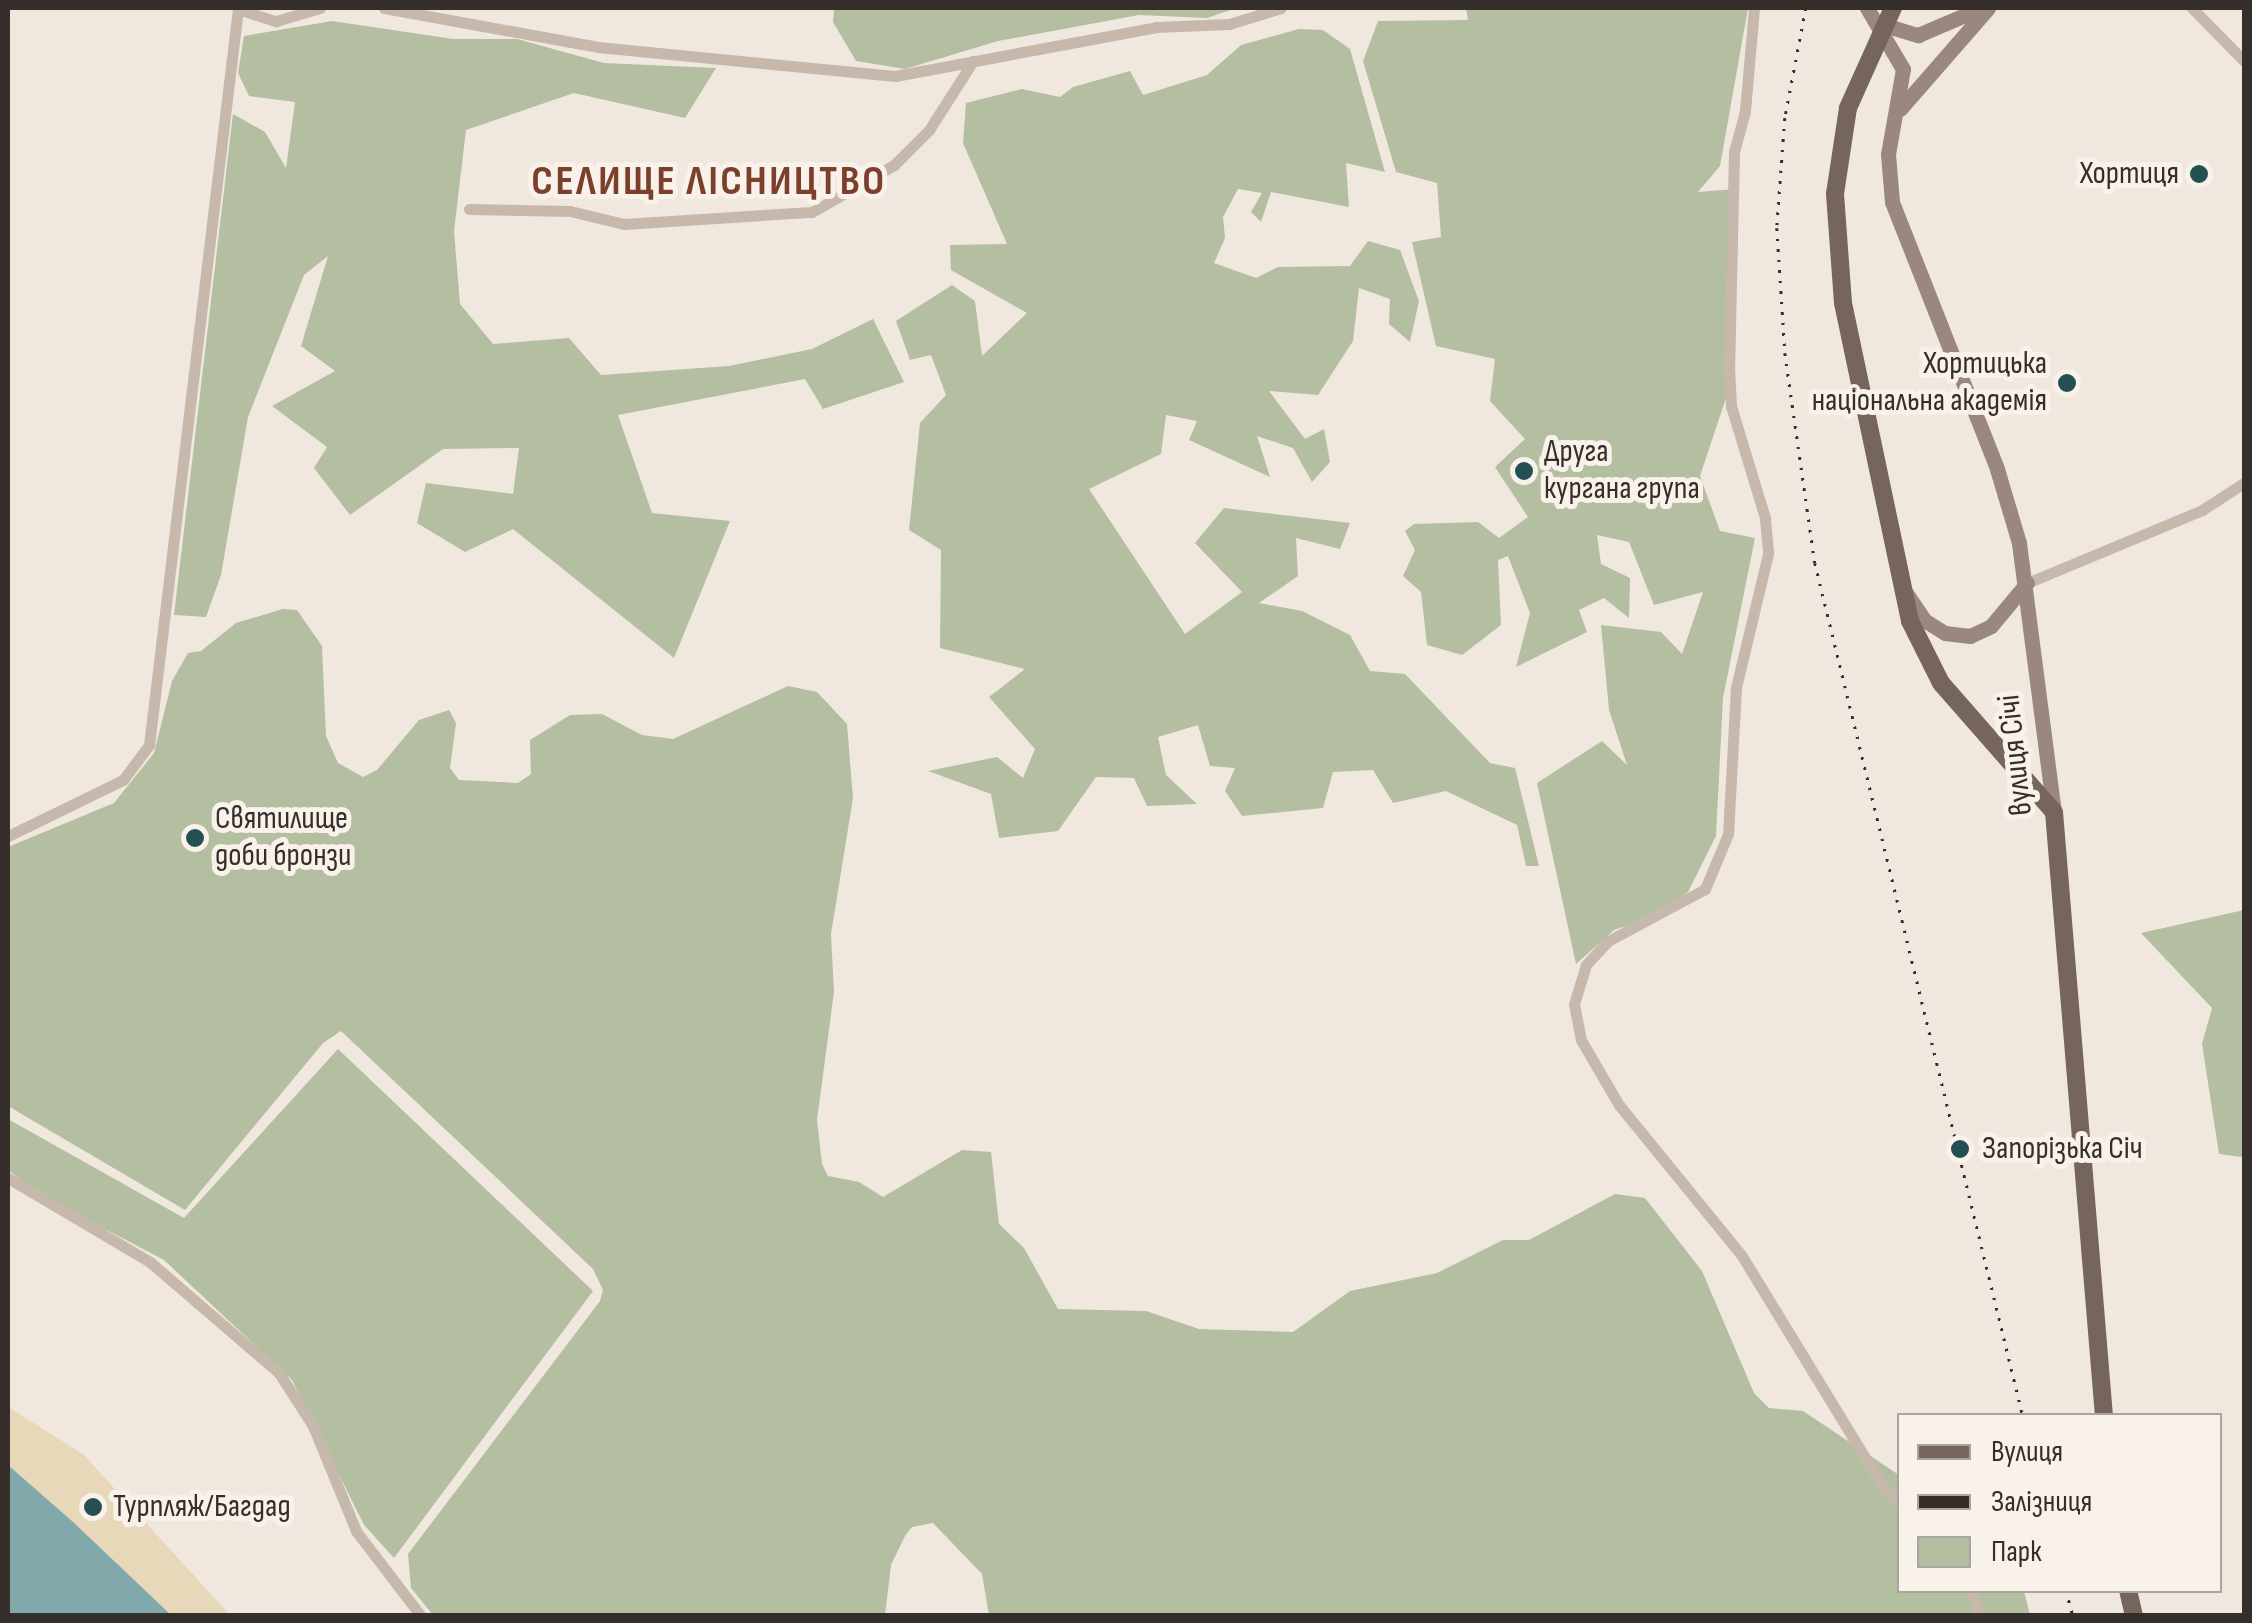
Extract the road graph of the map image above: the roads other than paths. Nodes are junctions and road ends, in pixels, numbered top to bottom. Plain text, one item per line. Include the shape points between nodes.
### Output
1 (238, 8) edge
2 (320, 8) edge
3 (384, 8) edge
4 (1281, 8) edge
5 (1754, 8) edge
6 (1893, 8) edge
7 (1985, 8) edge
8 (2192, 8) edge
9 (1870, 13) edge
10 (973, 61) junction
11 (2244, 61) edge
12 (1898, 112) junction
13 (469, 209) dead end
14 (2244, 483) edge
15 (1899, 578) junction
16 (2027, 583) junction
17 (2054, 812) junction
18 (8, 836) edge
19 (8, 1178) edge
20 (2104, 1413) edge
21 (1897, 1501) edge
22 (422, 1616) edge

1 - 2 street via 276,21
1 - 18 street via 149,745 123,780
3 - 10 street via 598,47 860,76
4 - 10 street via 1230,24 1156,28
5 - 21 street via 1746,110 1734,152 1729,366 1736,428 1760,494 1768,554 1736,688 1728,834 1705,889 1608,941 1586,965 1574,1004 1581,1040 1619,1104 1742,1256
6 - 15 main road, bridge via 1848,108 1835,194 1836,245
7 - 9 main road via 1918,36
7 - 12 main road
8 - 11 street
9 - 12 main road, вулиця Січі via 1902,69
10 - 13 street via 930,130 894,165 812,212 624,224 570,212
12 - 16 main road, вулиця Січі via 1888,154 1892,202 1997,469
14 - 16 street via 2202,510
15 - 16 main road via 1924,620 1944,633 1970,636 1991,626
15 - 17 main road via 1923,656
16 - 17 main road, вулиця Січі
17 - 20 main road, вулиця Січі
19 - 22 street via 150,1262 278,1372 314,1426 356,1531

